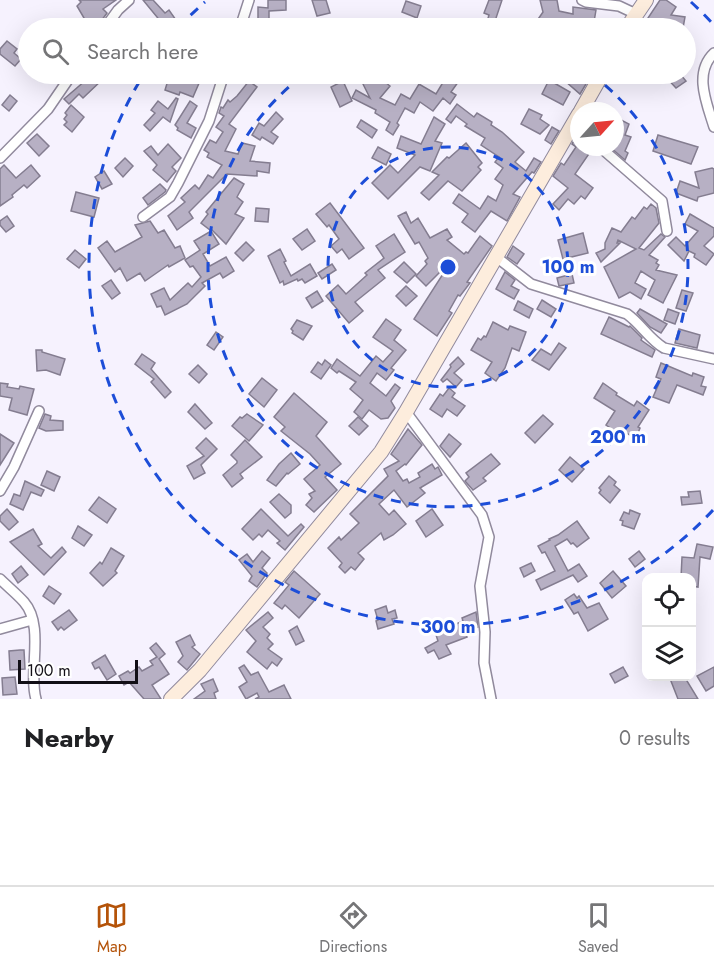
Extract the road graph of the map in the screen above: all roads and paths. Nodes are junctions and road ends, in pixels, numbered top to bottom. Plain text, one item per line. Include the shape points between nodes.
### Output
1 (129, 0) edge
2 (249, 0) edge
3 (582, 0) edge
4 (646, 0) edge
5 (636, 14) junction
6 (112, 18) edge
7 (243, 18) edge
8 (633, 18) edge
9 (714, 53) edge
10 (65, 84) edge
11 (221, 84) edge
12 (597, 84) edge
13 (587, 102) edge
14 (714, 127) edge
15 (570, 131) edge
16 (610, 156) edge
17 (0, 158) edge
18 (143, 217) dead end
19 (667, 231) dead end
20 (495, 256) junction
21 (714, 359) edge
22 (39, 411) dead end
23 (406, 412) junction
24 (0, 491) edge
25 (0, 579) edge
26 (32, 620) junction
27 (0, 629) edge
28 (36, 699) edge
29 (171, 699) edge
30 (491, 699) edge

1 - 6 street
2 - 7 street
3 - 5 street via 619,6
4 - 5 main road
5 - 8 main road
9 - 14 street via 705,65 702,79
10 - 17 street via 40,118
11 - 18 street via 209,121 170,197
12 - 13 main road
15 - 20 main road
16 - 19 street via 662,201
20 - 21 street via 531,284 627,314 664,348
20 - 23 main road
22 - 24 street
23 - 29 main road via 360,479 200,670
23 - 30 street via 487,525 489,537 480,586 484,663
25 - 26 street via 25,602
26 - 27 street
26 - 28 street

